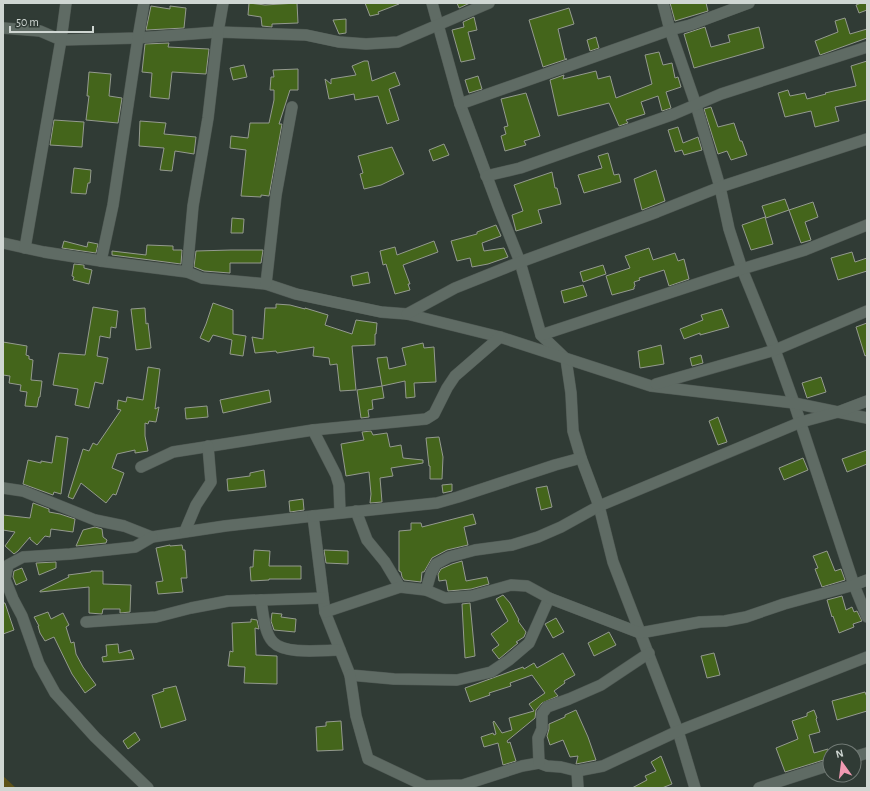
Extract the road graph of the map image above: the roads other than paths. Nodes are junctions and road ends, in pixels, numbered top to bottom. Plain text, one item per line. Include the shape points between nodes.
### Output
1 (66, 3) edge
2 (144, 3) edge
3 (223, 3) edge
4 (432, 3) edge
5 (489, 3) edge
6 (663, 3) edge
7 (749, 3) edge
8 (437, 24) junction
9 (3, 28) edge
10 (670, 30) junction
11 (218, 32) junction
12 (138, 38) junction
13 (61, 40) junction
14 (867, 47) edge
15 (460, 104) junction
16 (696, 105) junction
17 (292, 107) dead end
18 (867, 139) edge
19 (486, 176) junction
20 (720, 187) junction
21 (867, 225) edge
22 (3, 243) edge
23 (25, 248) junction
24 (101, 260) junction
25 (520, 262) junction
26 (742, 269) junction
27 (187, 272) junction
28 (266, 284) junction
29 (867, 311) edge
30 (407, 314) junction
31 (541, 335) junction
32 (500, 337) junction
33 (775, 350) junction
34 (566, 359) junction
35 (651, 386) junction
36 (867, 401) edge
37 (794, 403) junction
38 (838, 412) junction
39 (867, 418) edge
40 (801, 422) junction
41 (313, 430) junction
42 (208, 446) junction
43 (581, 458) junction
44 (141, 467) dead end
45 (3, 488) edge
46 (599, 506) junction
47 (356, 511) junction
48 (340, 512) junction
49 (314, 516) junction
50 (185, 531) junction
51 (152, 536) junction
52 (867, 580) edge
53 (854, 585) junction
54 (400, 587) junction
55 (426, 590) junction
56 (323, 598) junction
57 (549, 598) junction
58 (261, 600) junction
59 (325, 612) junction
60 (867, 617) edge
61 (86, 622) dead end
62 (640, 632) junction
63 (340, 650) junction
64 (649, 653) junction
65 (867, 657) edge
66 (350, 675) junction
67 (678, 732) junction
68 (539, 763) junction
69 (822, 768) edge
70 (577, 771) junction
71 (425, 786) junction
72 (148, 788) edge
73 (447, 788) edge
74 (578, 788) edge
75 (695, 788) edge
76 (758, 788) edge

1 - 13 street
2 - 12 street
3 - 11 street
4 - 8 street
5 - 8 street
6 - 10 street
7 - 10 street
8 - 11 street via 398,42 366,44 339,42 306,35
8 - 15 street
9 - 13 street via 40,31
10 - 15 street
10 - 16 street
11 - 12 street
11 - 27 street via 208,118 193,206
12 - 13 street
12 - 24 street via 113,205
13 - 23 street
14 - 16 street via 722,94
15 - 19 street
16 - 19 street via 520,168
16 - 20 street
17 - 28 street via 276,195
18 - 20 street
19 - 25 street
20 - 25 street
20 - 26 street via 729,229
21 - 26 street via 805,250
22 - 23 street
23 - 24 street
24 - 27 street
25 - 30 street via 455,288
25 - 31 street
26 - 31 street
26 - 33 street
27 - 28 street via 202,278
28 - 30 street via 296,294 381,312
29 - 33 street
30 - 32 street
31 - 34 street
32 - 34 street
32 - 41 street via 455,376 434,414 426,419
33 - 35 street
33 - 37 street
34 - 35 street
34 - 43 street via 573,431
35 - 37 street
36 - 38 street
37 - 38 street
37 - 40 street
38 - 39 street
38 - 40 street
40 - 46 street
40 - 53 street
41 - 42 street
41 - 48 street via 336,475
42 - 44 street via 173,452
42 - 50 street via 210,482
43 - 46 street
43 - 47 street via 436,503
45 - 51 street via 24,491 95,520 124,526
46 - 55 street via 538,537 512,545 475,550 449,557 436,564
46 - 62 street via 613,562
47 - 48 street
47 - 54 street via 367,540 385,562
48 - 49 street
49 - 50 street
49 - 56 street
50 - 51 street
51 - 72 street via 135,547 23,556 8,566 4,579 22,616 39,664 55,693 95,737
52 - 53 street
53 - 60 street
53 - 62 street via 746,617
54 - 55 street
54 - 59 street
55 - 57 street via 445,598 472,596 510,585 527,586
56 - 58 street
56 - 59 street
57 - 62 street
57 - 66 street via 529,642 491,672 457,680
58 - 61 street via 228,602 156,617
58 - 63 street via 264,622 272,642 282,648
59 - 63 street
62 - 64 street
63 - 66 street
64 - 67 street
64 - 68 street via 601,685 547,707 542,714 542,729 538,738
65 - 67 street
66 - 71 street via 356,716 368,759
67 - 70 street via 603,766
67 - 75 street
68 - 70 street
68 - 71 street via 463,785
69 - 76 street
70 - 74 street
71 - 73 street

